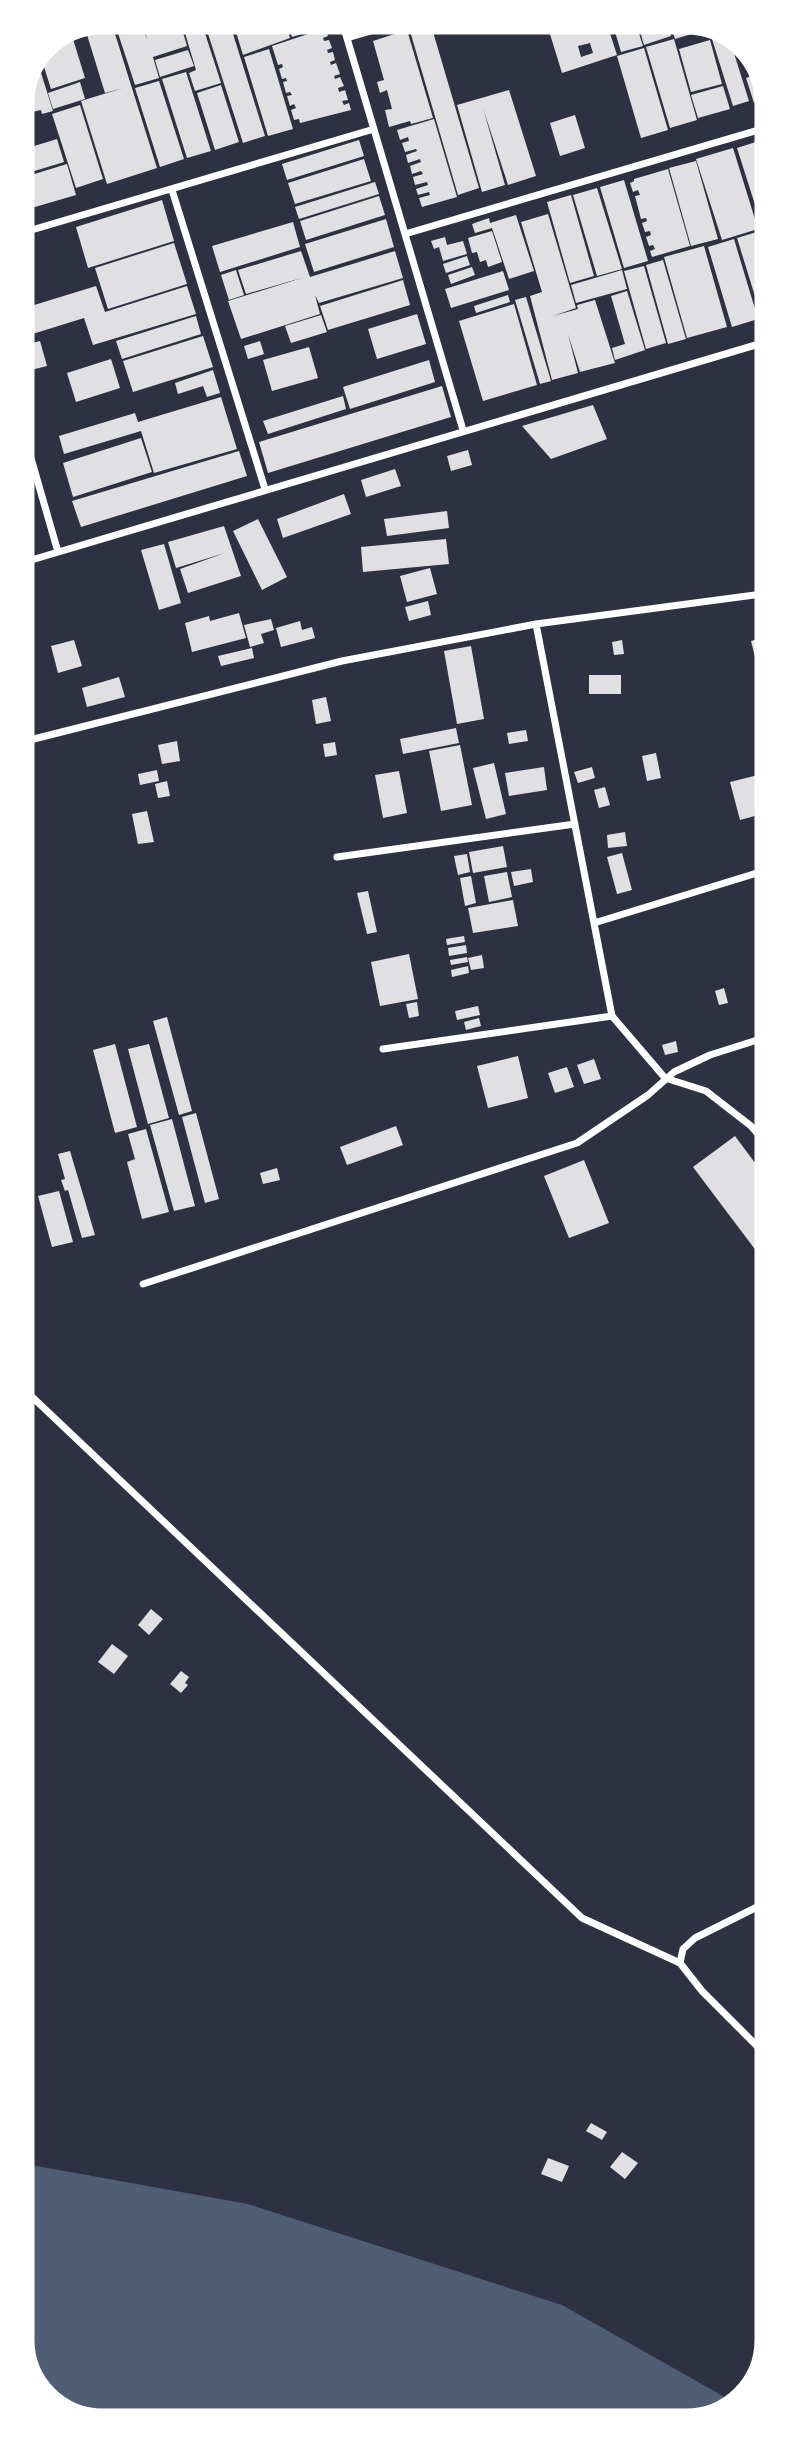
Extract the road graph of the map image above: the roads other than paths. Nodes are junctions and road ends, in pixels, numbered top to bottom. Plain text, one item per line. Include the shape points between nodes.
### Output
1 (345, 30) edge
2 (374, 30) edge
3 (347, 38) junction
4 (374, 129) junction
5 (759, 130) edge
6 (172, 190) junction
7 (30, 231) edge
8 (405, 234) junction
9 (759, 344) edge
10 (463, 430) junction
11 (30, 455) edge
12 (265, 489) junction
13 (58, 552) junction
14 (30, 560) edge
15 (759, 594) edge
16 (536, 624) junction
17 (30, 740) edge
18 (575, 824) junction
19 (337, 858) dead end
20 (759, 872) edge
21 (594, 923) junction
22 (612, 1016) junction
23 (759, 1039) edge
24 (383, 1049) dead end
25 (665, 1079) junction
26 (759, 1135) edge
27 (143, 1284) dead end
28 (30, 1395) edge
29 (759, 1906) edge
30 (680, 1963) junction
31 (759, 2048) edge

1 - 3 street
2 - 3 street
3 - 4 street
4 - 6 street
4 - 8 street
5 - 8 street
6 - 7 street
6 - 12 street
8 - 10 street
9 - 10 street
10 - 12 street
11 - 13 street
12 - 13 street
13 - 14 street
15 - 16 street
16 - 17 street via 342,661
16 - 18 street
18 - 19 street
18 - 21 street
20 - 21 street
21 - 22 street
22 - 24 street
22 - 25 street
23 - 25 street via 710,1055
25 - 26 street via 706,1091
25 - 27 street via 577,1143
28 - 30 street via 582,1918
29 - 30 street via 695,1938 683,1949
30 - 31 street

